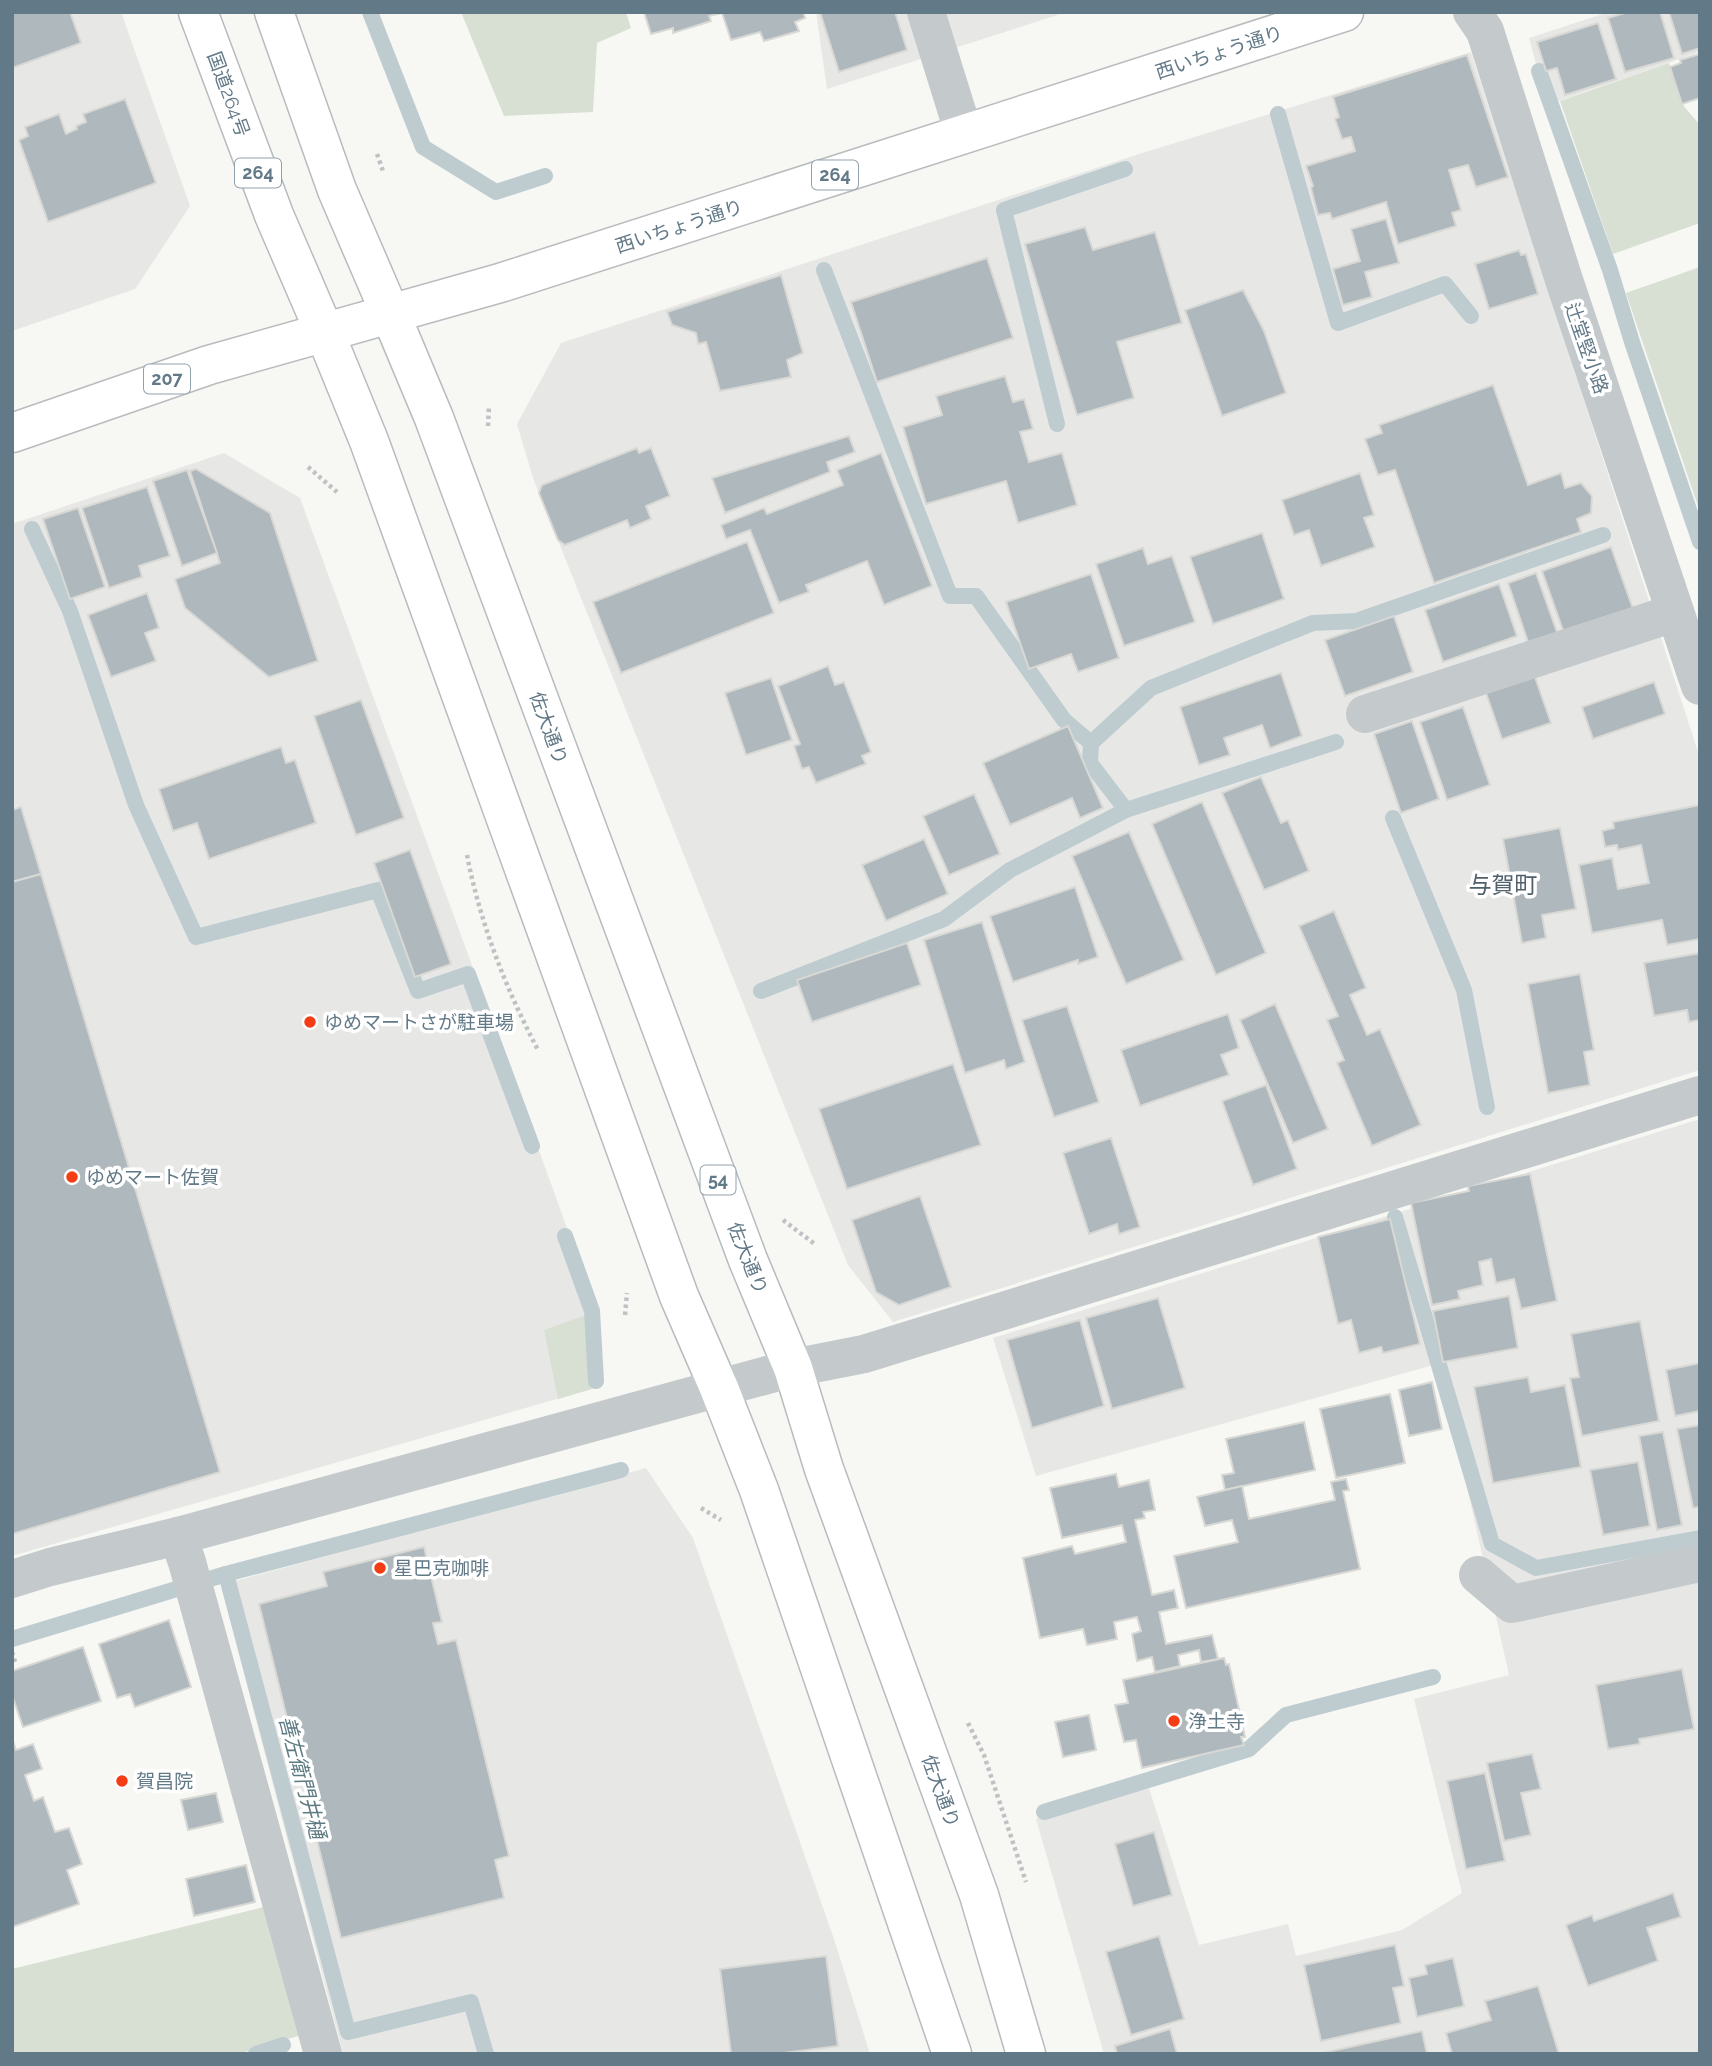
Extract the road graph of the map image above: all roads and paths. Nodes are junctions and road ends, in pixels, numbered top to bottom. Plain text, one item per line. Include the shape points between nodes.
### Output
1 (198, 12) edge
2 (274, 12) edge
3 (926, 12) edge
4 (1344, 12) edge
5 (1472, 12) edge
6 (964, 134) junction
7 (390, 313) junction
8 (324, 331) junction
9 (12, 433) edge
10 (1674, 613) junction
11 (1700, 686) edge
12 (1365, 714) dead end
13 (1700, 1095) edge
14 (793, 1368) junction
15 (719, 1388) junction
16 (182, 1549) junction
17 (1700, 1563) edge
18 (1478, 1574) dead end
19 (12, 1579) edge
20 (12, 1652) edge
21 (15, 1662) dead end
22 (323, 2054) edge
23 (952, 2054) edge
24 (1026, 2054) edge

1 - 8 main road, 国道264号 / 264 via 274,215
2 - 7 main road via 337,190
3 - 6 street
4 - 6 main road, 西いちょう通り / 264
5 - 10 street, 辻堂竪小路 via 1485,31
6 - 7 main road, 西いちょう通り / 264 via 500,284
7 - 8 main road, 西いちょう通り / 264
7 - 14 main road, 佐大通り / 54 via 434,418 748,1260
8 - 9 main road, 西いちょう通り / 207
8 - 15 main road via 369,441 679,1296
10 - 11 street, 辻堂竪小路
10 - 12 street
13 - 14 street via 864,1354
14 - 15 street
14 - 24 main road, 佐大通り / 54 via 824,1468 979,1895
15 - 16 street
15 - 23 main road via 760,1490
16 - 19 street via 50,1567
16 - 22 street
17 - 18 street via 1512,1604
20 - 21 path

